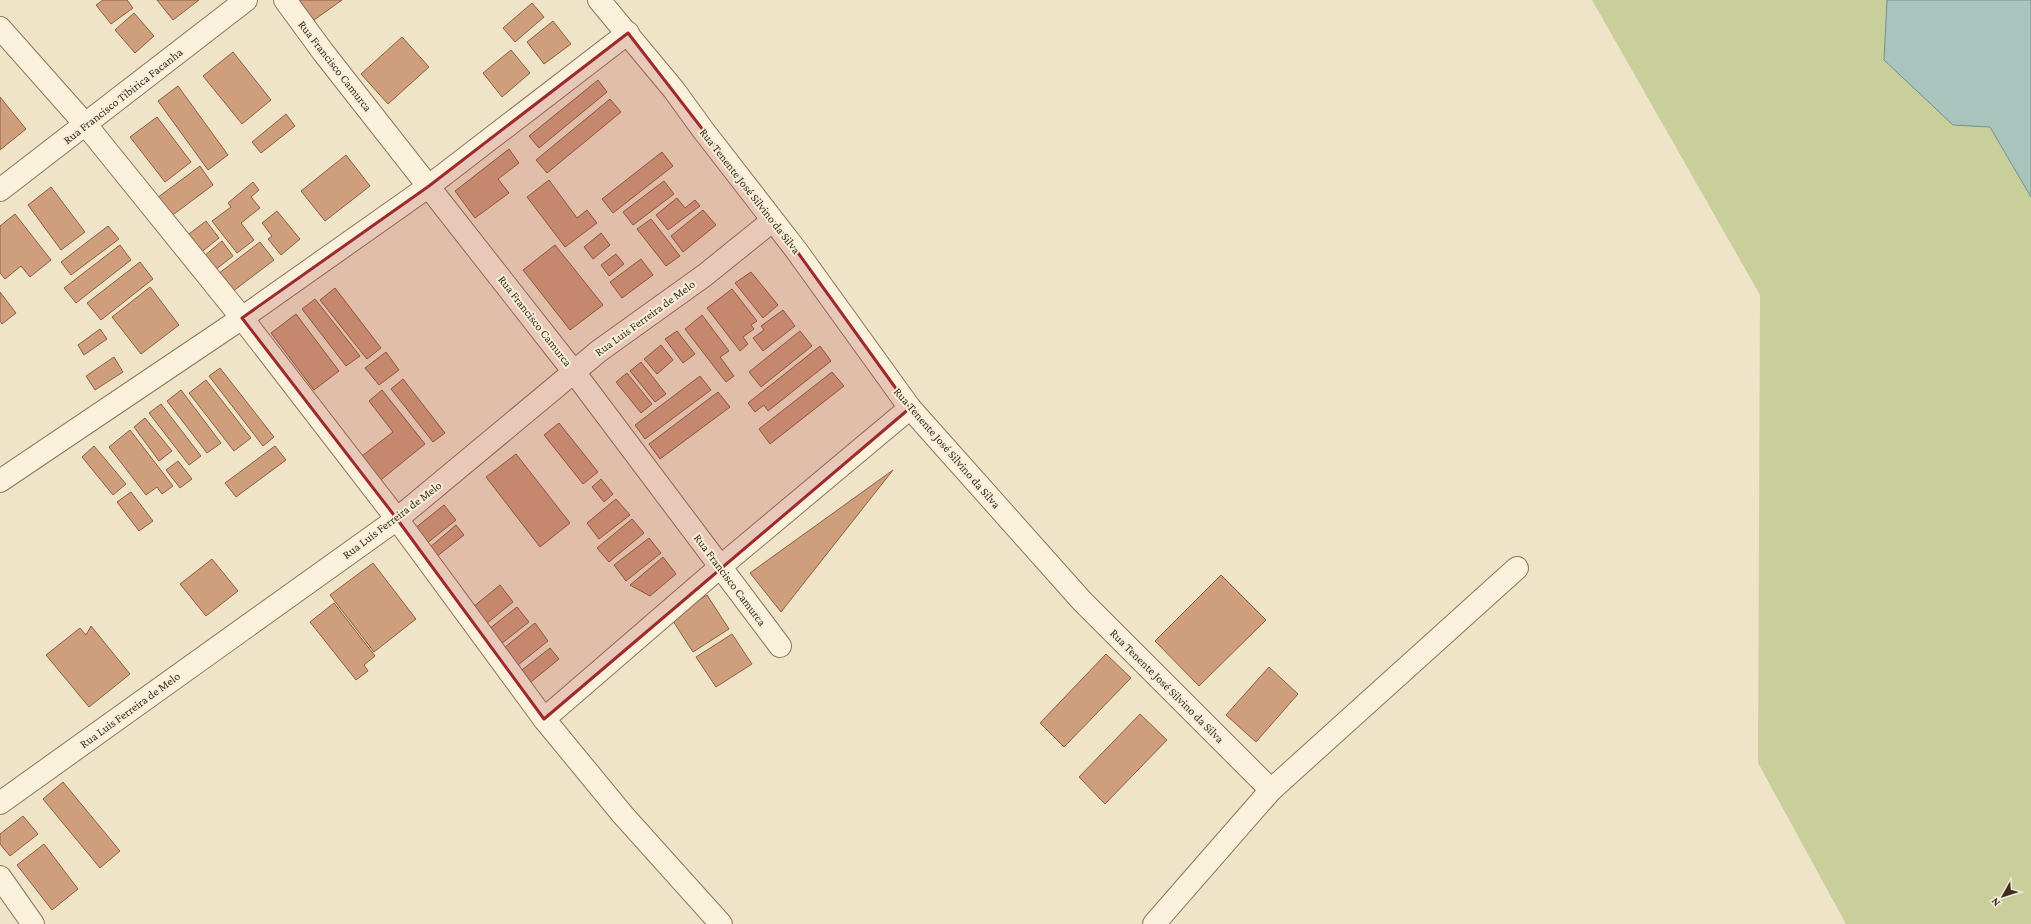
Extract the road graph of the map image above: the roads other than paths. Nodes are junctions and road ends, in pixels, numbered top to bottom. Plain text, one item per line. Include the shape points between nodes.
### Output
1 (246, 0) edge
2 (285, 0) edge
3 (599, 0) edge
4 (0, 28) edge
5 (628, 33) junction
6 (86, 125) junction
7 (429, 186) junction
8 (0, 190) edge
9 (772, 221) junction
10 (242, 318) junction
11 (574, 372) junction
12 (910, 408) junction
13 (0, 481) edge
14 (397, 519) junction
15 (720, 566) junction
16 (1517, 568) dead end
17 (780, 646) dead end
18 (544, 719) junction
19 (1271, 790) junction
20 (0, 803) edge
21 (0, 877) edge
22 (34, 924) edge
23 (721, 924) edge
24 (1154, 924) edge

1 - 6 street, Rua Francisco Tibirica Facanha
2 - 7 street, Rua Francisco Camurca
3 - 5 street, Rua Tenente José Silvino da Silva
4 - 6 street
5 - 7 street
5 - 9 street, Rua Tenente José Silvino da Silva
6 - 8 street, Rua Francisco Tibirica Facanha
6 - 10 street
7 - 10 street
7 - 11 street, Rua Francisco Camurca
9 - 11 street, Rua Luis Ferreira de Melo via 705,275
9 - 12 street, Rua Tenente José Silvino da Silva via 796,250
10 - 13 street
10 - 14 street
11 - 14 street, Rua Luis Ferreira de Melo
11 - 15 street, Rua Francisco Camurca
12 - 15 street
12 - 19 street, Rua Tenente José Silvino da Silva via 1082,601
14 - 18 street
14 - 20 street, Rua Luis Ferreira de Melo
15 - 17 street, Rua Francisco Camurca
15 - 18 street
16 - 19 street
18 - 23 street via 623,815
19 - 24 street
21 - 22 street

